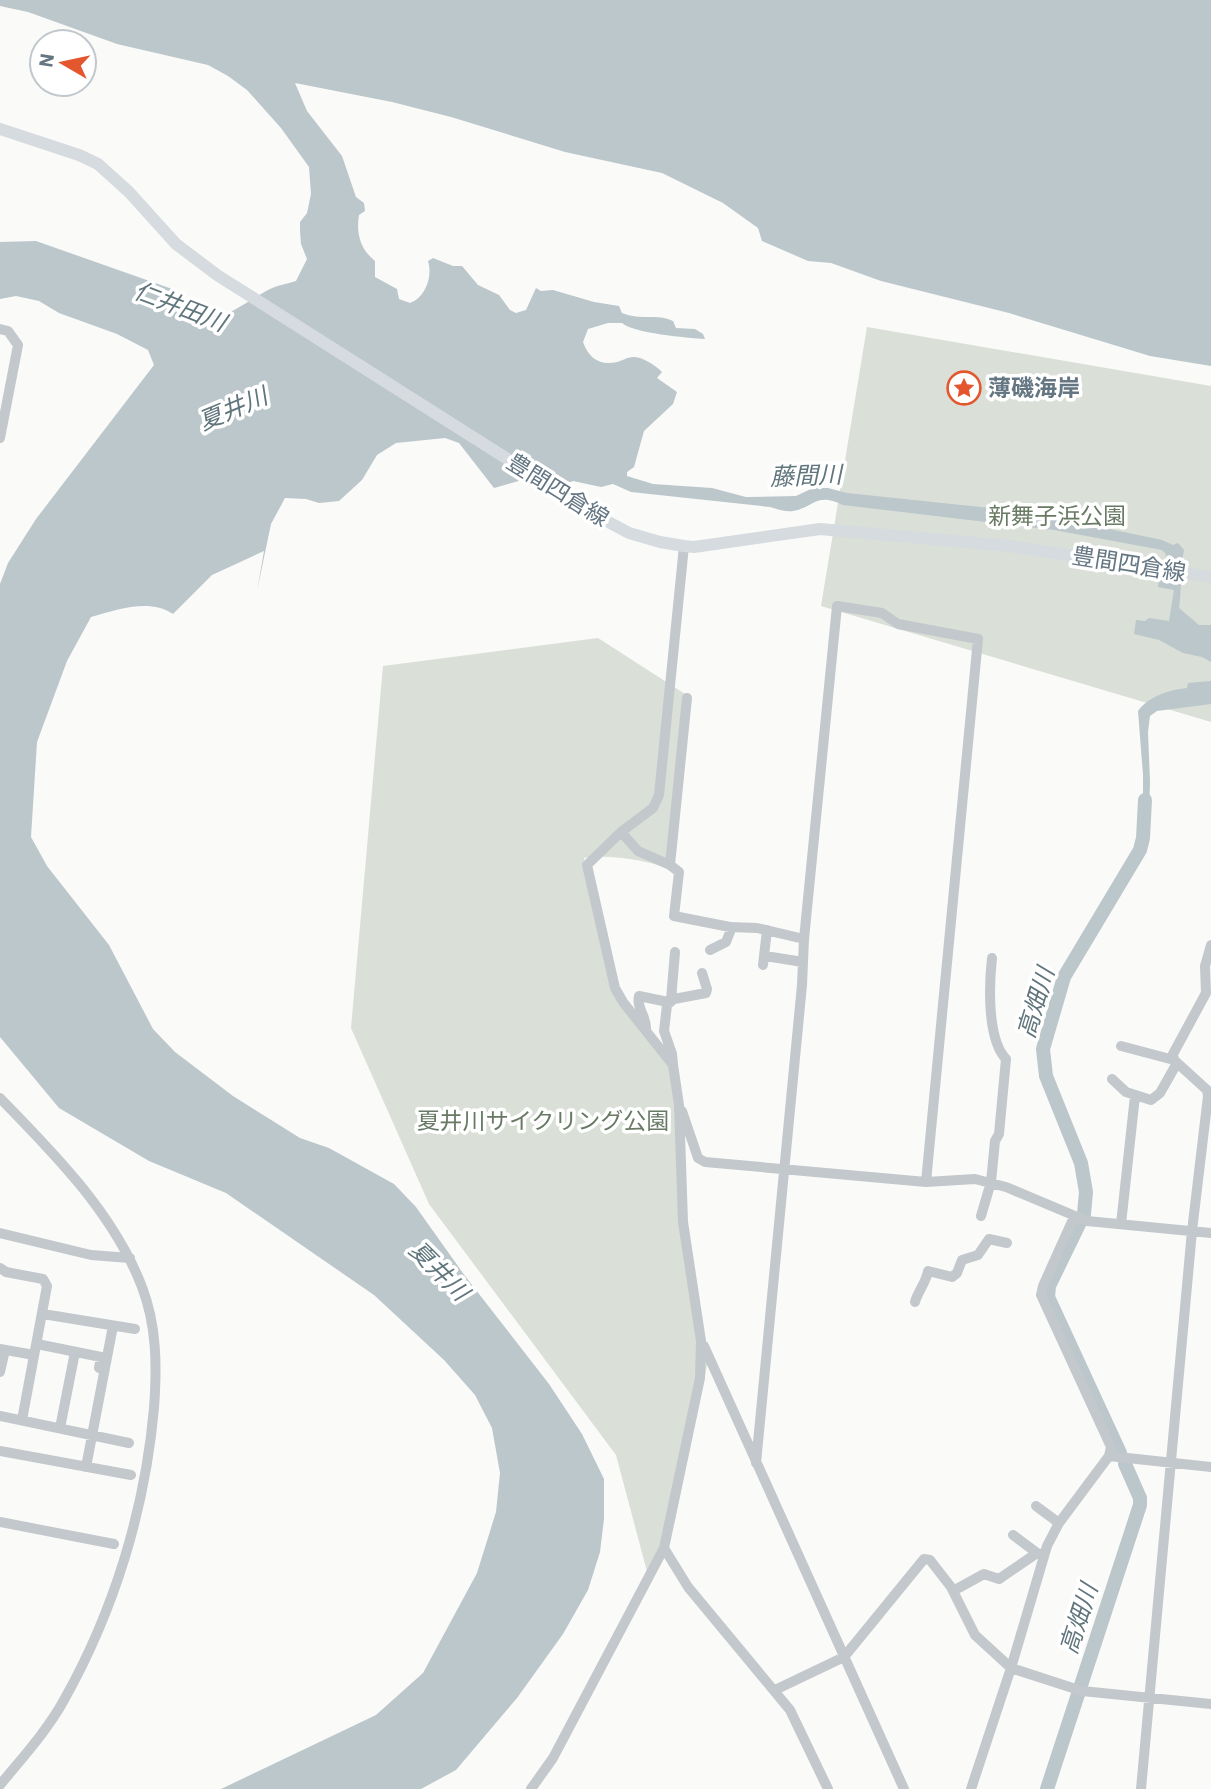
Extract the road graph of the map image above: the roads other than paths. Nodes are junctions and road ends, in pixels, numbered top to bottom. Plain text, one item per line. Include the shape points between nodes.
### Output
1 (0, 129) edge
2 (0, 329) edge
3 (0, 438) edge
4 (684, 546) junction
5 (1211, 577) edge
6 (687, 698) dead end
7 (621, 832) junction
8 (670, 865) junction
9 (732, 927) junction
10 (766, 930) junction
11 (804, 939) junction
12 (1211, 945) edge
13 (710, 950) dead end
14 (675, 952) dead end
15 (992, 958) dead end
16 (803, 962) junction
17 (702, 973) dead end
18 (669, 1001) junction
19 (646, 1030) junction
20 (1122, 1046) dead end
21 (1175, 1062) junction
22 (673, 1065) junction
23 (1112, 1079) dead end
24 (1135, 1096) junction
25 (0, 1098) edge
26 (679, 1105) junction
27 (0, 1108) edge
28 (13, 1111) junction
29 (783, 1170) junction
30 (926, 1182) junction
31 (991, 1182) junction
32 (981, 1216) dead end
33 (1080, 1218) junction
34 (1121, 1224) junction
35 (1192, 1231) junction
36 (0, 1233) edge
37 (1211, 1233) edge
38 (1007, 1243) dead end
39 (130, 1258) junction
40 (0, 1268) edge
41 (915, 1302) dead end
42 (43, 1314) junction
43 (113, 1326) junction
44 (135, 1329) dead end
45 (701, 1341) junction
46 (37, 1344) junction
47 (2, 1349) edge
48 (75, 1352) junction
49 (34, 1355) junction
50 (0, 1372) edge
51 (0, 1416) edge
52 (22, 1420) junction
53 (60, 1428) junction
54 (89, 1434) junction
55 (129, 1443) dead end
56 (0, 1451) edge
57 (1109, 1457) junction
58 (756, 1463) junction
59 (1172, 1463) junction
60 (86, 1467) junction
61 (1211, 1467) edge
62 (131, 1475) dead end
63 (1036, 1506) dead end
64 (0, 1522) edge
65 (1059, 1523) junction
66 (1013, 1535) dead end
67 (114, 1544) dead end
68 (664, 1548) junction
69 (1041, 1554) junction
70 (953, 1591) junction
71 (844, 1657) junction
72 (1011, 1668) junction
73 (775, 1690) junction
74 (1150, 1699) junction
75 (1211, 1704) edge
76 (0, 1785) edge
77 (531, 1789) edge
78 (828, 1789) edge
79 (904, 1789) edge
80 (971, 1789) edge
81 (1142, 1789) edge

1 - 4 main road, 豊間四倉線 via 99,164 176,244 234,286 629,533
2 - 3 street via 8,331 19,345
4 - 5 main road, 豊間四倉線 via 820,529 1009,546
4 - 7 street via 659,795 653,808
6 - 8 street
7 - 8 street via 638,851
7 - 19 street via 587,865 615,988
8 - 9 street via 679,872 674,916
9 - 10 street
9 - 13 street via 726,942
10 - 11 street
10 - 16 street via 764,961
11 - 16 street
11 - 30 street via 837,607 882,613 898,624 978,639
12 - 21 street via 1205,966 1206,993 1174,1049
14 - 18 street
15 - 31 street via 989,984 997,1048 1006,1059
16 - 29 street
17 - 18 street via 706,993
18 - 19 street via 639,996
18 - 22 street via 664,1031
19 - 22 street
20 - 21 street
21 - 24 street via 1160,1093 1151,1100
21 - 35 street via 1208,1096
22 - 26 street
23 - 24 street
24 - 34 street
25 - 28 street
26 - 29 street via 700,1160
26 - 45 street via 683,1222
27 - 28 street
28 - 39 street via 82,1188
29 - 30 street
29 - 58 street
30 - 31 street via 975,1178
31 - 32 street
31 - 33 street
33 - 34 street
33 - 57 street via 1041,1295 1111,1447
34 - 35 street
35 - 37 street
35 - 59 street
36 - 39 street via 92,1255
38 - 41 street via 984,1237 978,1255 962,1260 954,1276 928,1271
39 - 76 street via 144,1290 155,1340 153,1414 140,1507 88,1654 63,1702
40 - 42 street via 46,1281
42 - 43 street
42 - 46 street
43 - 44 street
43 - 54 street
45 - 58 street
45 - 68 street via 700,1378
46 - 48 street
46 - 49 street
47 - 49 street
47 - 50 street
48 - 53 street
48 - 54 street via 101,1357
49 - 52 street
51 - 52 street
52 - 53 street
53 - 54 street
54 - 55 street
54 - 60 street
56 - 60 street
57 - 59 street
57 - 65 street
58 - 71 street
59 - 61 street
59 - 74 street
60 - 62 street
63 - 65 street
64 - 67 street
65 - 69 street
66 - 69 street
68 - 73 street via 688,1587
68 - 77 street via 553,1758
69 - 70 street via 999,1579 984,1574
69 - 72 street
70 - 71 street via 930,1560 924,1559
70 - 72 street via 975,1635
71 - 73 street
71 - 79 street
72 - 74 street via 1079,1690
72 - 80 street
73 - 78 street via 790,1710
74 - 75 street
74 - 81 street

